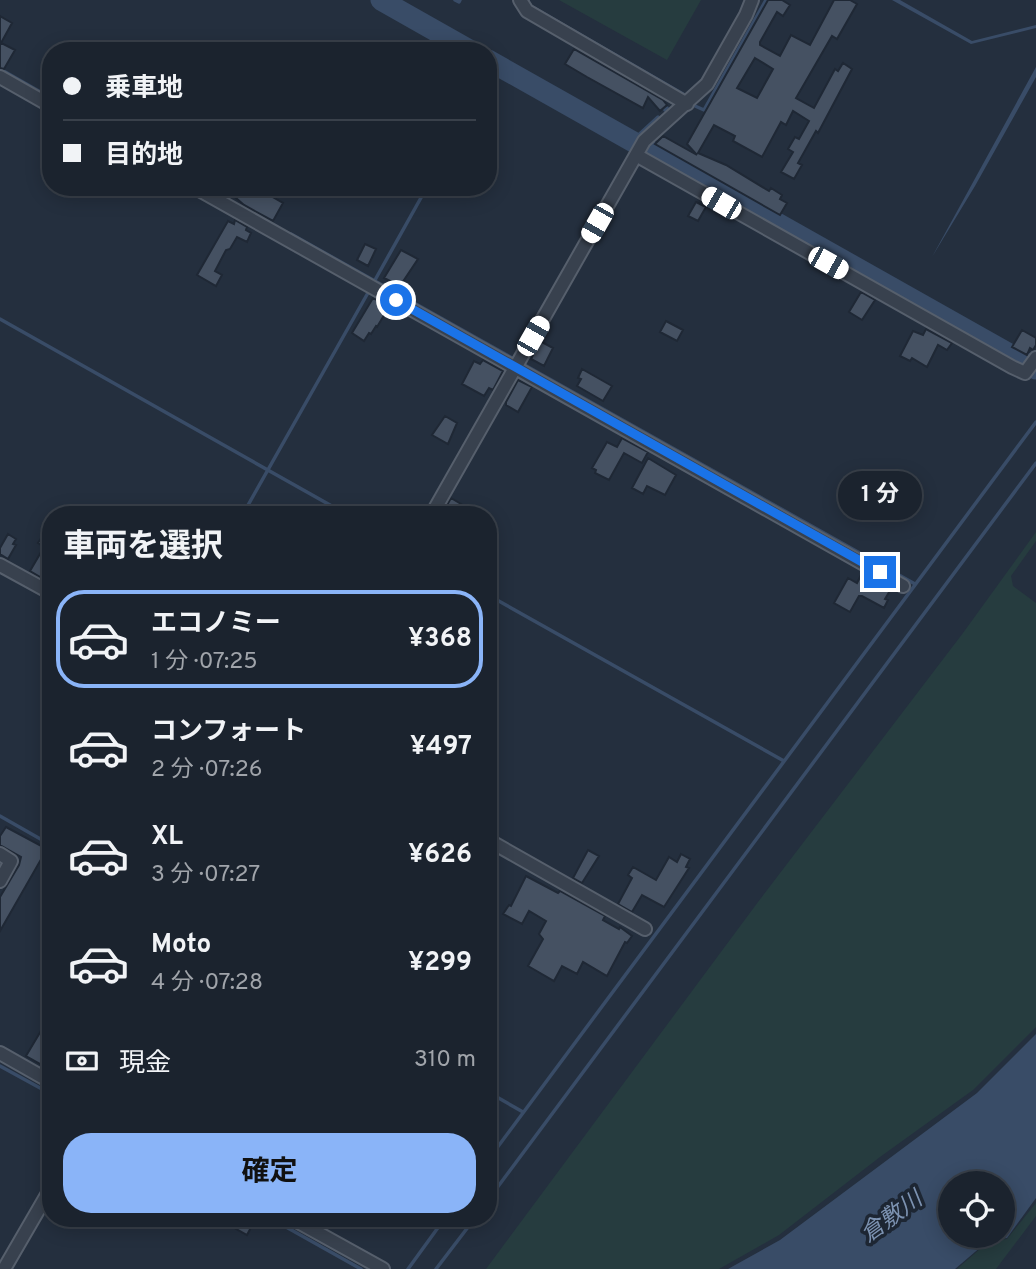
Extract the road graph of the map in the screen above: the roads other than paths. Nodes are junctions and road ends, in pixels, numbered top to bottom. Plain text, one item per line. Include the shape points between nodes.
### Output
1 (520, 0) edge
2 (752, 0) edge
3 (0, 77) edge
4 (42, 101) edge
5 (687, 104) junction
6 (640, 149) junction
7 (211, 196) edge
8 (518, 363) junction
9 (1032, 364) edge
10 (437, 506) edge
11 (0, 565) edge
12 (903, 586) dead end
13 (42, 588) edge
14 (497, 845) edge
15 (0, 854) edge
16 (0, 881) edge
17 (645, 929) dead end
18 (0, 1053) edge
19 (42, 1077) edge
20 (42, 1204) edge
21 (307, 1227) edge
22 (4, 1269) edge
23 (383, 1269) edge

1 - 5 street via 527,11
2 - 5 street via 707,84
3 - 4 street
5 - 6 street
6 - 8 street
6 - 9 street via 1012,367 1025,373
7 - 8 street
8 - 10 street
8 - 12 street
11 - 13 street
14 - 17 street
15 - 16 street via 11,861
18 - 19 street
20 - 22 street
21 - 23 street

